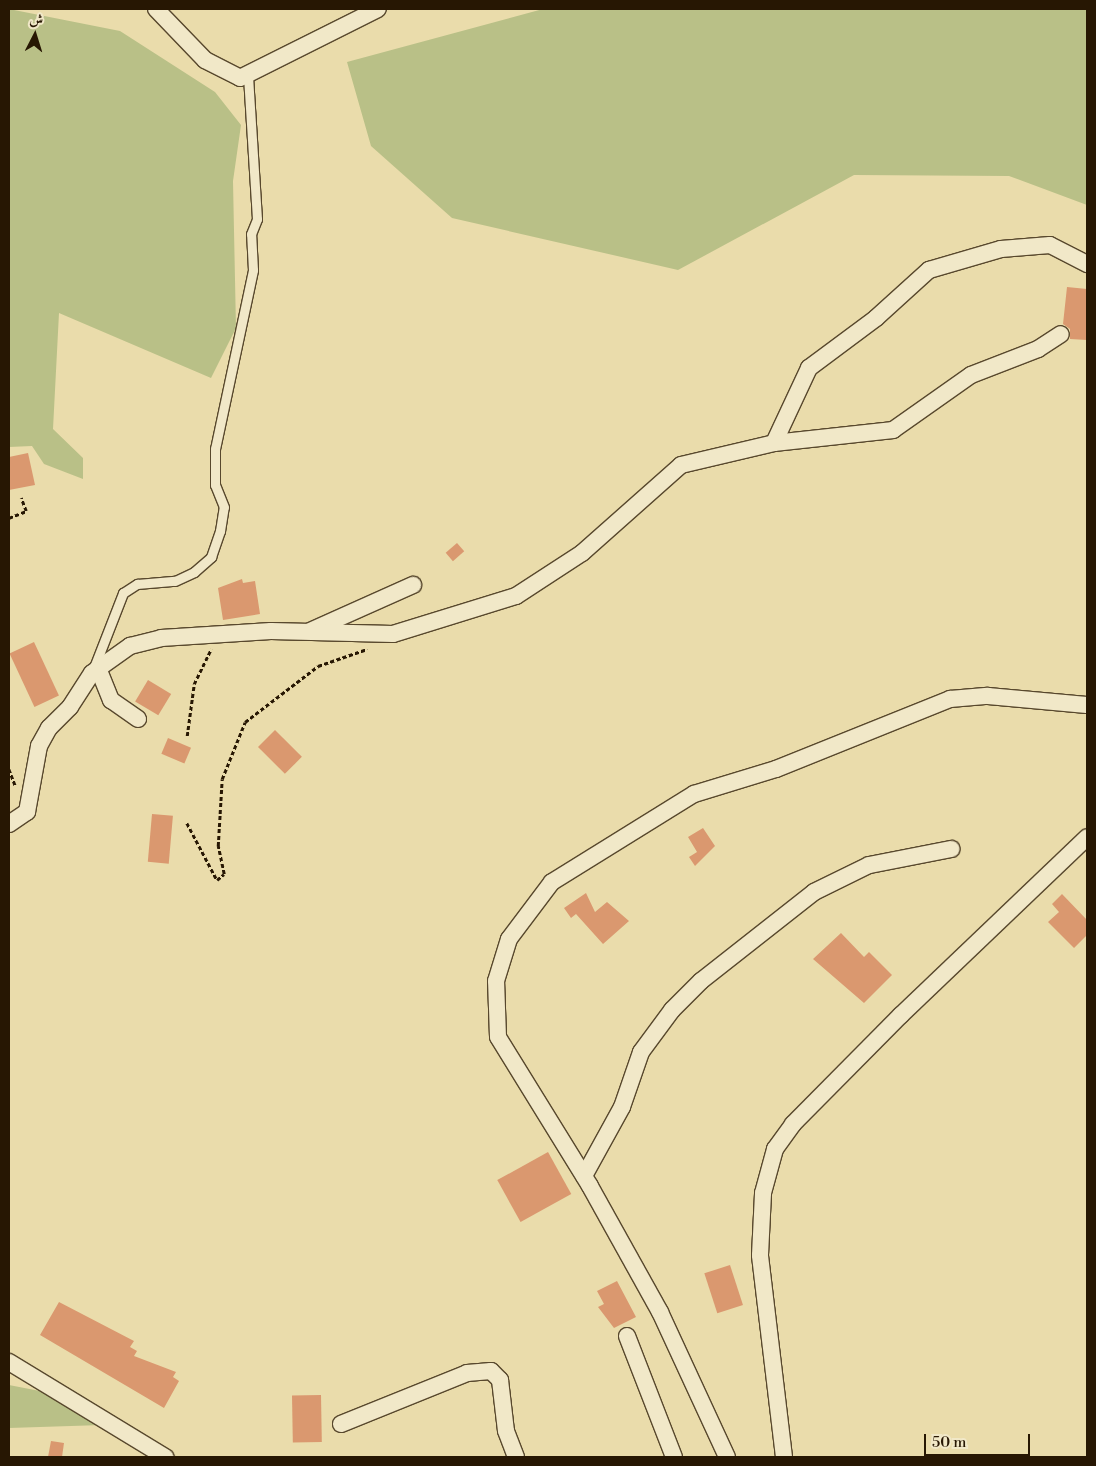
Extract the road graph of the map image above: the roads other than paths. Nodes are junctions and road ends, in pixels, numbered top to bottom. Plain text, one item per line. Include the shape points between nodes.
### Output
1 (156, 9) edge
2 (378, 9) edge
3 (248, 77) junction
4 (1087, 264) edge
5 (1061, 334) dead end
6 (774, 443) junction
7 (413, 585) dead end
8 (308, 632) junction
9 (95, 670) junction
10 (1087, 705) edge
11 (138, 719) dead end
12 (9, 824) edge
13 (1087, 837) edge
14 (951, 849) dead end
15 (584, 1176) junction
16 (628, 1336) dead end
17 (9, 1362) edge
18 (341, 1424) dead end
19 (165, 1457) edge
20 (516, 1457) edge
21 (674, 1457) edge
22 (727, 1457) edge
23 (784, 1457) edge

1 - 3 street via 205,60 224,73
2 - 3 street
3 - 9 lane via 256,219 251,234 253,270 215,449 214,485 224,507 220,531 211,557 194,572 174,580 137,584 124,593
4 - 6 street via 1043,245 1001,249 930,270 876,318 809,368
5 - 6 street via 1038,349 971,375 893,430
6 - 8 street via 681,465 582,553 534,587 466,614 393,634
7 - 8 street
8 - 9 street via 218,634 139,642
9 - 11 street via 111,700
9 - 12 street via 44,736 27,812
10 - 15 street via 974,696 937,703 783,766 694,794 552,882 509,939 496,981 495,1021 506,1053
13 - 23 street via 901,1015 793,1124 776,1149 763,1193 760,1255
14 - 15 street via 870,865 814,892 701,981 672,1010 641,1052 622,1107
15 - 22 street via 660,1312
16 - 21 street
17 - 19 street
18 - 20 street via 467,1373 491,1371 500,1380 506,1431

